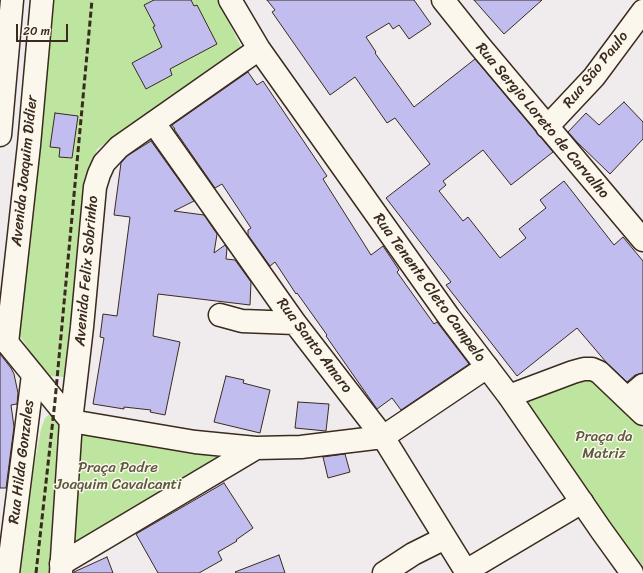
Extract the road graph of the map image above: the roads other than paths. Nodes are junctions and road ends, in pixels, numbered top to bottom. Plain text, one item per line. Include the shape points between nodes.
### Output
1 (12, 0) edge
2 (42, 0) edge
3 (230, 0) edge
4 (443, 0) edge
5 (643, 11) edge
6 (10, 24) junction
7 (39, 29) junction
8 (259, 49) junction
9 (154, 123) junction
10 (548, 127) junction
11 (0, 135) edge
12 (0, 142) edge
13 (29, 145) junction
14 (641, 234) edge
15 (220, 315) dead end
16 (295, 323) junction
17 (4, 338) edge
18 (487, 367) junction
19 (33, 375) junction
20 (509, 396) junction
21 (638, 399) edge
22 (71, 421) junction
23 (383, 436) junction
24 (256, 448) junction
25 (582, 502) junction
26 (445, 538) junction
27 (61, 569) edge
28 (466, 572) edge
29 (8, 573) edge
30 (384, 573) edge
31 (632, 573) edge

1 - 6 street, Avenida Joaquim Didier
2 - 7 street, Avenida Joaquim Didier
3 - 8 street, Rua Tenente Cleto Campelo
4 - 10 street, Rua Sergio Loreto de Carvalho
5 - 10 street, Rua São Paulo via 594,77
6 - 7 street
6 - 11 street, Avenida Joaquim Didier
7 - 13 street, Avenida Joaquim Didier
8 - 9 street, Avenida Felix Sobrinho
8 - 18 street, Rua Tenente Cleto Campelo
9 - 16 street, Rua Santo Amaro
9 - 22 street, Avenida Felix Sobrinho via 119,147 107,159 95,187
10 - 14 street, Rua Sergio Loreto de Carvalho
12 - 13 street
13 - 17 street, Avenida Joaquim Didier
15 - 16 street via 242,321
16 - 23 street, Rua Santo Amaro
17 - 19 street
18 - 20 street, Rua Tenente Cleto Campelo
18 - 23 street
19 - 22 street
19 - 29 street, Rua Hilda Gonzales
20 - 21 street via 573,372 592,369
20 - 25 street, Rua Tenente Cleto Campelo
22 - 24 street via 195,442
22 - 27 street, Avenida Felix Sobrinho
23 - 24 street via 301,447
23 - 26 street, Rua Santo Amaro
24 - 27 street
25 - 28 street
25 - 31 street, Rua Tenente Cleto Campelo
26 - 28 street, Rua Santo Amaro
26 - 30 street via 413,554

